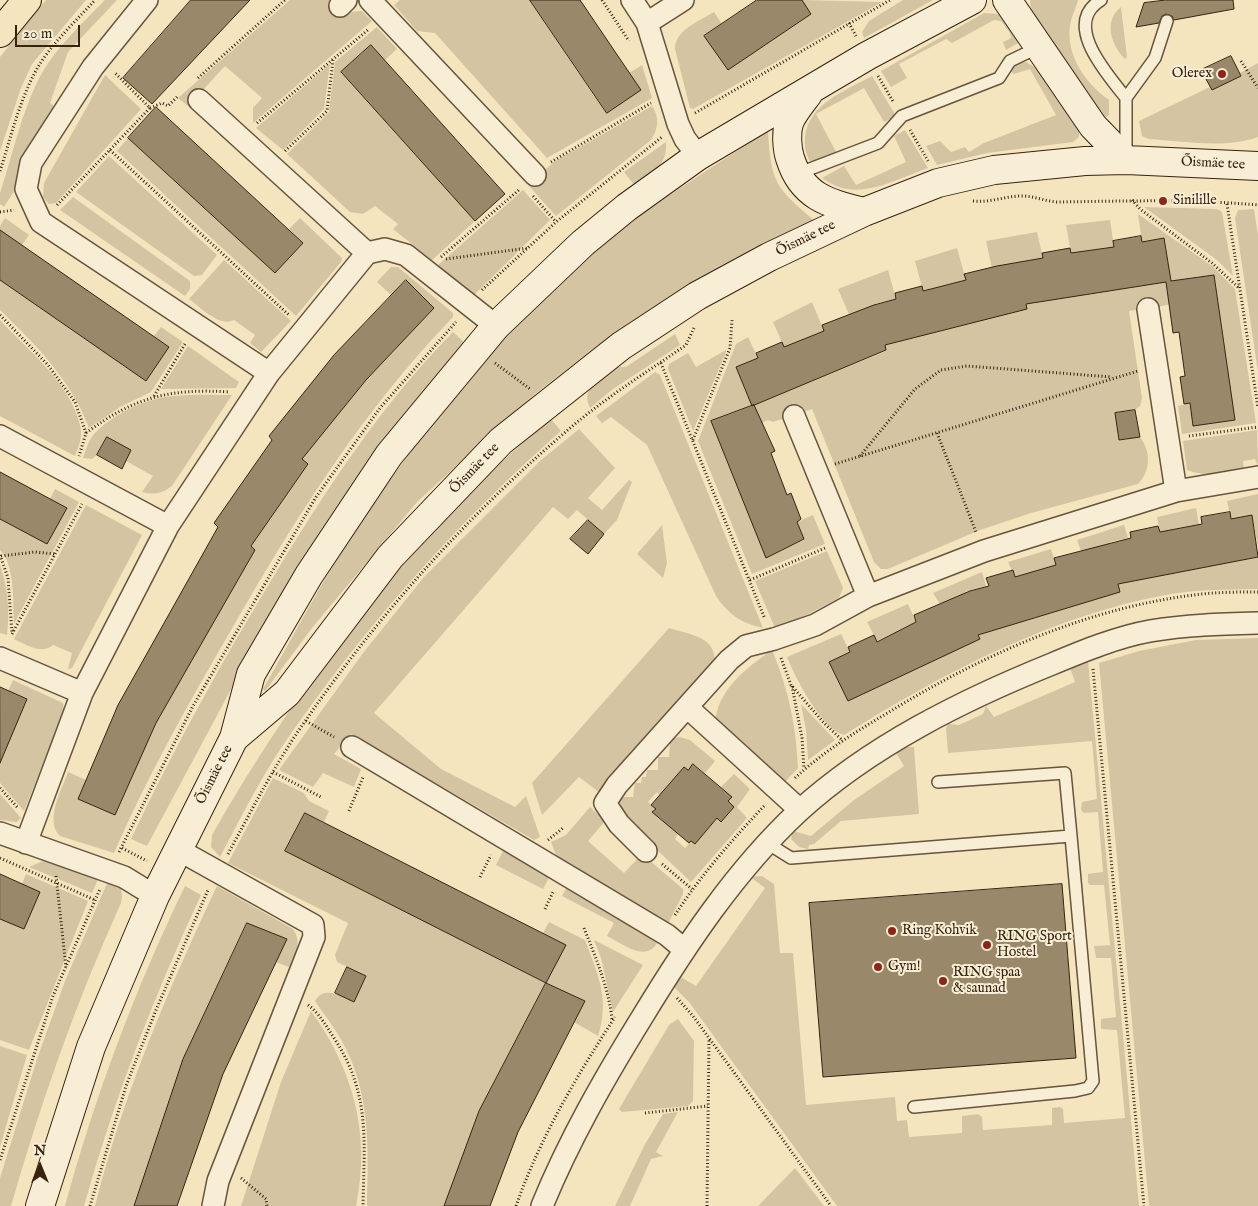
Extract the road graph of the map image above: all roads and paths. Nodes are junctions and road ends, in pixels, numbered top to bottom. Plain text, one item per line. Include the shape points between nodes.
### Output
1 (27, 0) edge
2 (95, 0) edge
3 (147, 0) edge
4 (285, 0) edge
5 (370, 0) edge
6 (632, 0) edge
7 (683, 0) edge
8 (890, 0) edge
9 (972, 0) edge
10 (1007, 0) edge
11 (1101, 0) edge
12 (1167, 21) dead end
13 (647, 23) junction
14 (849, 23) dead end
15 (370, 29) dead end
16 (0, 32) edge
17 (1039, 47) junction
18 (333, 59) junction
19 (1241, 62) dead end
20 (108, 66) dead end
21 (1258, 88) edge
22 (810, 90) junction
23 (191, 92) junction
24 (1126, 98) junction
25 (150, 108) junction
26 (240, 138) junction
27 (110, 150) junction
28 (698, 156) junction
29 (1126, 160) junction
30 (270, 166) junction
31 (1258, 166) edge
32 (0, 171) edge
33 (795, 175) junction
34 (535, 176) dead end
35 (1132, 199) junction
36 (967, 200) dead end
37 (1227, 204) junction
38 (1258, 205) edge
39 (864, 212) junction
40 (41, 222) junction
41 (528, 248) dead end
42 (367, 253) junction
43 (438, 260) dead end
44 (1240, 289) junction
45 (1148, 309) dead end
46 (0, 316) edge
47 (732, 320) dead end
48 (697, 322) dead end
49 (454, 324) dead end
50 (496, 326) junction
51 (305, 329) junction
52 (187, 341) dead end
53 (478, 347) junction
54 (661, 363) junction
55 (1156, 367) junction
56 (269, 373) junction
57 (1115, 378) junction
58 (154, 397) junction
59 (252, 398) junction
60 (547, 405) junction
61 (1258, 408) edge
62 (794, 416) dead end
63 (1258, 427) edge
64 (569, 428) junction
65 (86, 433) junction
66 (937, 433) junction
67 (0, 436) edge
68 (1187, 436) dead end
69 (693, 441) junction
70 (860, 457) junction
71 (816, 470) junction
72 (1258, 477) edge
73 (92, 485) junction
74 (1176, 491) junction
75 (168, 526) junction
76 (828, 546) dead end
77 (984, 551) junction
78 (55, 554) junction
79 (0, 556) edge
80 (750, 580) junction
81 (1258, 592) edge
82 (868, 596) junction
83 (1079, 622) junction
84 (1258, 623) edge
85 (12, 634) junction
86 (774, 639) junction
87 (1089, 649) junction
88 (2, 658) edge
89 (791, 685) junction
90 (82, 693) junction
91 (687, 707) junction
92 (306, 721) junction
93 (234, 738) junction
94 (842, 740) junction
95 (352, 747) joint
96 (371, 758) junction
97 (804, 769) junction
98 (273, 772) junction
99 (938, 782) dead end
100 (780, 791) junction
101 (321, 797) dead end
102 (800, 810) junction
103 (349, 811) dead end
104 (563, 828) dead end
105 (0, 833) edge
106 (1072, 836) junction
107 (546, 842) dead end
108 (26, 843) junction
109 (767, 843) junction
110 (177, 849) junction
111 (646, 851) joint
112 (55, 853) junction
113 (0, 858) edge
114 (219, 872) junction
115 (57, 883) junction
116 (692, 889) junction
117 (155, 896) junction
118 (95, 900) dead end
119 (584, 928) dead end
120 (667, 935) junction
121 (685, 950) junction
122 (66, 968) dead end
123 (660, 987) junction
124 (292, 992) junction
125 (617, 1014) dead end
126 (612, 1021) junction
127 (710, 1040) junction
128 (708, 1106) junction
129 (914, 1107) dead end
130 (645, 1114) dead end
131 (226, 1162) junction
132 (40, 1206) edge
133 (90, 1206) edge
134 (213, 1206) edge
135 (267, 1206) edge
136 (362, 1206) edge
137 (516, 1206) edge
138 (542, 1206) edge
139 (708, 1206) edge
140 (831, 1206) edge
141 (1144, 1206) edge

1 - 16 main road
2 - 32 path via 54,44 38,67
3 - 40 street via 93,66 31,163 26,189
4 - 23 path
5 - 34 street
6 - 13 street
7 - 13 street
8 - 14 path
9 - 22 main road
10 - 17 main road
11 - 24 lane via 1092,5 1086,20 1087,40 1098,64
12 - 24 lane via 1155,58
13 - 28 street via 678,124
15 - 18 path
17 - 29 main road via 1093,126
17 - 33 lane via 1010,61 999,78 902,116 878,143
18 - 26 path
18 - 30 path via 327,110
19 - 21 path
20 - 25 path
22 - 28 main road
22 - 33 main road via 789,123 788,151
23 - 25 path via 168,106 162,103
23 - 26 street
24 - 29 lane
25 - 27 path
26 - 30 street
27 - 40 path
27 - 51 path
28 - 50 main road via 583,243
29 - 31 main road, Õismäe tee
29 - 39 main road, Õismäe tee via 994,170 938,183
30 - 42 street
33 - 39 main road via 809,191 834,204
35 - 36 path via 1056,202 1020,196 986,202
35 - 37 path
35 - 44 path via 1140,209 1212,263
37 - 38 path
37 - 44 path
39 - 60 main road, Õismäe tee via 697,296 621,346
40 - 56 street
41 - 43 path
42 - 50 street via 385,250 406,255
42 - 51 street
44 - 61 path
45 - 55 street
46 - 65 path via 48,364 75,402
47 - 69 path via 730,348
48 - 54 path via 686,345
49 - 53 path
50 - 53 main road
51 - 56 street
52 - 58 path
53 - 60 path
53 - 93 main road via 389,455 309,575 251,674
54 - 64 path
54 - 69 path
55 - 57 path
55 - 74 street
56 - 59 street
57 - 66 path
57 - 70 path via 967,366 941,370 915,389
58 - 59 path via 216,391
58 - 65 path via 127,407
59 - 75 street
60 - 64 path
60 - 93 main road, Õismäe tee via 501,441 390,557 287,693
62 - 71 street
63 - 68 path
64 - 92 path via 467,525 418,577
65 - 73 path via 78,459
66 - 70 path
66 - 77 path
67 - 73 street
69 - 80 path
70 - 71 path
71 - 82 street
72 - 74 street
73 - 75 street
73 - 78 path
74 - 77 street
75 - 90 street
76 - 80 path
77 - 82 street
78 - 79 path via 35,552
78 - 85 path
79 - 85 path via 8,578
80 - 86 path
81 - 83 path via 1168,599
82 - 86 street via 815,625
83 - 87 path
83 - 94 path via 987,658
84 - 87 street via 1148,631
85 - 88 path
86 - 89 path
86 - 91 street via 746,646
87 - 102 street via 994,687 907,734 854,768
87 - 141 path
88 - 90 street
89 - 94 path
89 - 97 path via 799,718
90 - 108 street
91 - 100 street
91 - 111 street via 617,785 605,803 619,824
92 - 95 path
92 - 98 path
93 - 110 main road, Õismäe tee
94 - 97 path
95 - 96 street
96 - 103 path
96 - 120 street
97 - 100 path
98 - 101 path
98 - 114 path
99 - 106 lane via 1065,772
100 - 102 street
100 - 116 path via 727,846
102 - 109 street
104 - 107 path
105 - 108 street
106 - 109 lane via 791,858
106 - 129 lane via 1093,1081 1088,1088 1075,1091
108 - 112 street
109 - 121 street via 722,897
110 - 114 street
110 - 117 main road, Õismäe tee
111 - 116 path
112 - 115 path
112 - 117 street via 124,877
113 - 115 path
114 - 124 street via 313,925 314,937
114 - 133 path via 203,900 126,1086
115 - 118 path
115 - 122 path
116 - 120 path via 675,915
117 - 132 main road, Õismäe tee via 91,1047
119 - 126 path via 602,973
120 - 121 street
121 - 123 street
123 - 127 path via 677,998
123 - 138 street via 603,1081
124 - 131 street
124 - 136 path via 318,1013 342,1050 356,1080 363,1107
125 - 126 path
126 - 137 path via 557,1110
127 - 128 path
127 - 140 path
128 - 130 path
128 - 139 path
131 - 134 street
131 - 135 path via 266,1199

